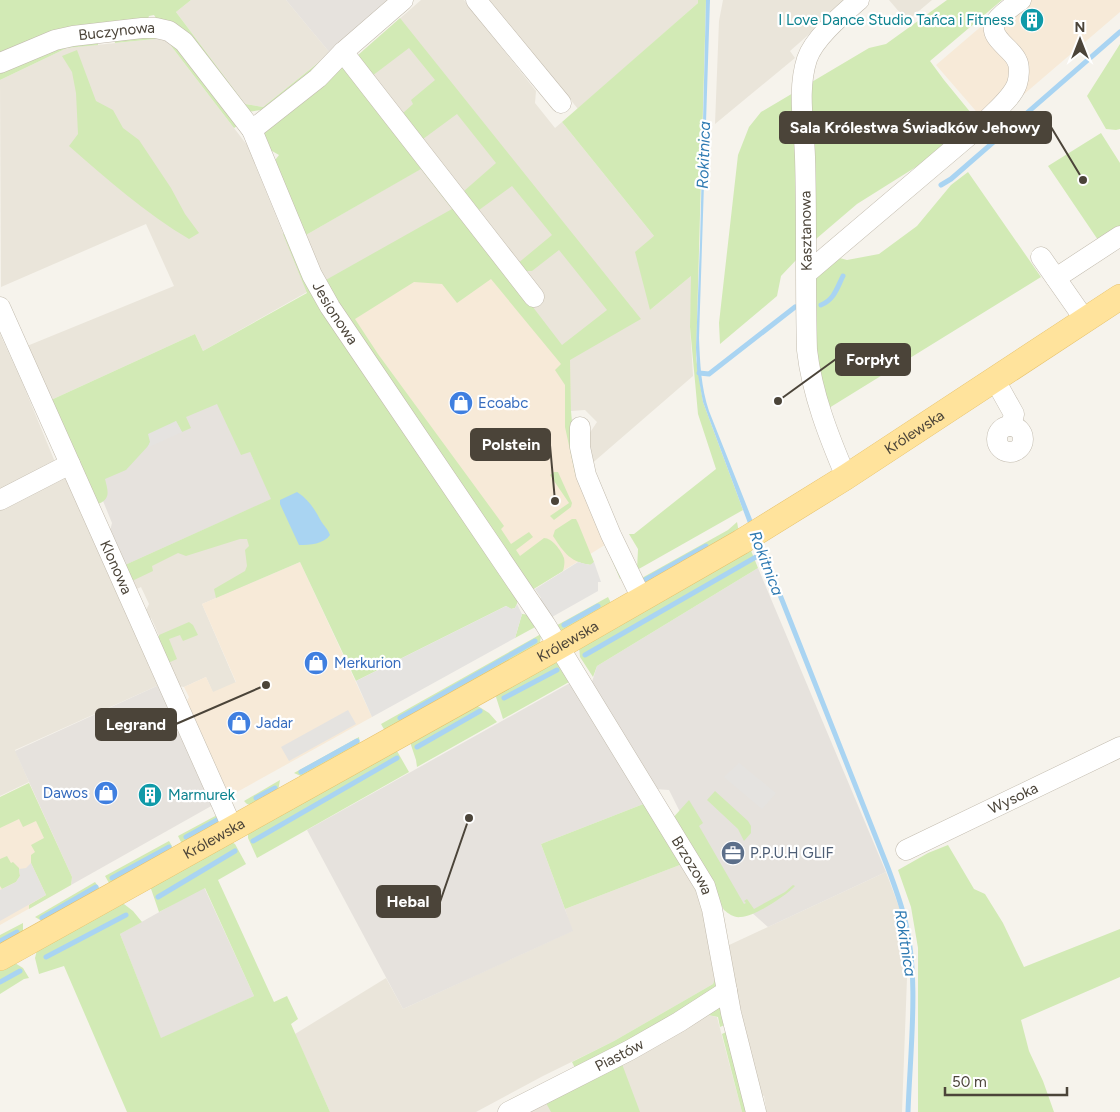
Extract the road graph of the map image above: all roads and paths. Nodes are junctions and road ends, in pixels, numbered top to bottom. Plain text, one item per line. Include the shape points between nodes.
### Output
1 (403, 0) edge
2 (476, 0) edge
3 (859, 0) edge
4 (1021, 0) edge
5 (342, 52) junction
6 (0, 63) edge
7 (560, 102) dead end
8 (252, 130) junction
9 (1120, 236) edge
10 (1041, 257) dead end
11 (807, 273) junction
12 (1056, 278) junction
13 (534, 297) dead end
14 (1120, 297) edge
15 (0, 307) edge
16 (1085, 320) junction
17 (995, 380) junction
18 (1011, 426) dead end
19 (580, 427) dead end
20 (70, 464) junction
21 (846, 477) junction
22 (0, 500) edge
23 (642, 599) junction
24 (558, 647) junction
25 (1120, 747) edge
26 (232, 827) junction
27 (906, 850) dead end
28 (0, 958) edge
29 (727, 991) junction
30 (508, 1112) edge
31 (756, 1112) edge

1 - 5 street
2 - 7 street
3 - 11 street, Kasztanowa via 821,37 808,56 803,73
4 - 11 street via 995,21 993,29 1017,60 1017,84 1007,99 985,122
5 - 8 street via 318,78
5 - 13 street
6 - 8 street, Buczynowa via 73,36 142,28 169,31 184,42
8 - 24 street, Jesionowa via 312,274 330,307
9 - 12 street
10 - 12 street
11 - 21 street, Kasztanowa via 810,376
12 - 16 street
14 - 16 main road, Królewska
15 - 20 street, Klonowa
16 - 17 main road, Królewska
17 - 18 street via 1014,414
17 - 21 main road, Królewska
19 - 23 street via 586,475
20 - 22 street
20 - 26 street, Klonowa
21 - 23 main road, Królewska
23 - 24 main road, Królewska
24 - 26 main road, Królewska
24 - 29 street, Brzozowa via 705,886
25 - 27 street, Wysoka
26 - 28 main road, Królewska
29 - 30 street, Piastów via 630,1050
29 - 31 street, Brzozowa

